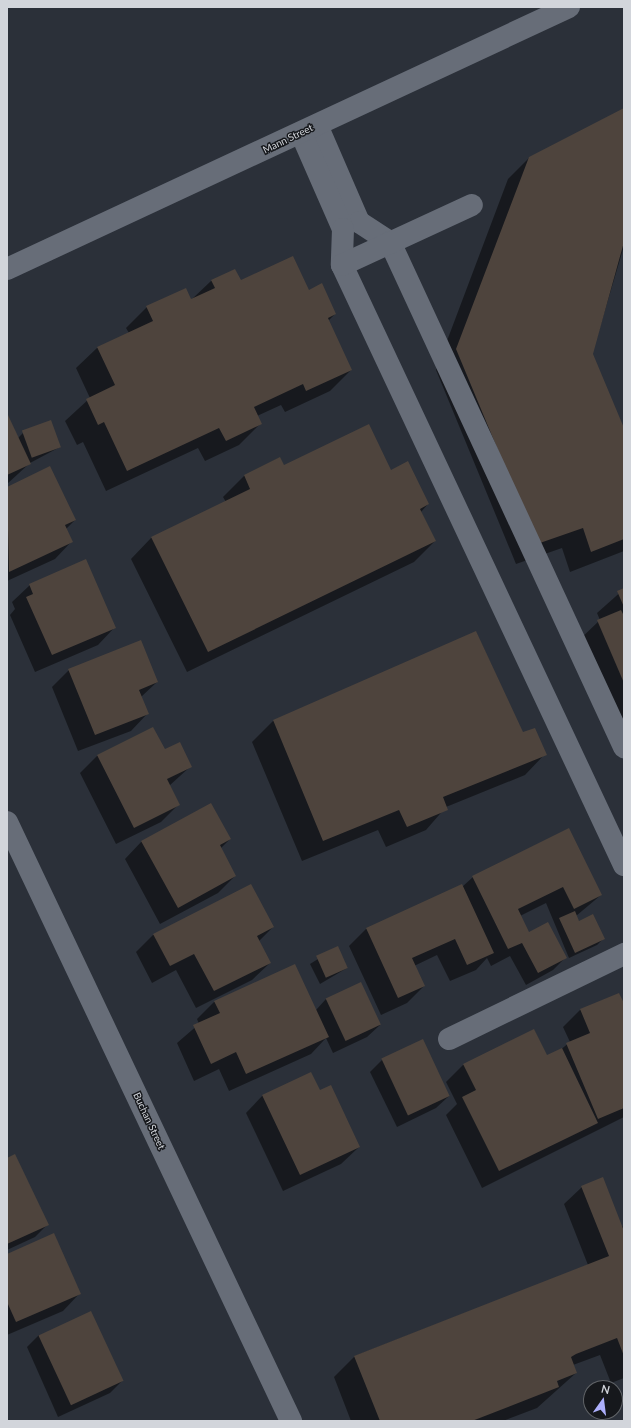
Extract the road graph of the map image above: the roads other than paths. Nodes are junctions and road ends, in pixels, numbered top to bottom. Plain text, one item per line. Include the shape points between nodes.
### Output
1 (569, 7) edge
2 (309, 129) junction
3 (472, 205) dead end
4 (390, 242) junction
5 (342, 265) junction
6 (7, 269) edge
7 (624, 747) edge
8 (7, 822) edge
9 (624, 865) edge
10 (624, 954) edge
11 (449, 1039) dead end
12 (291, 1421) edge

1 - 2 street, Mann Street
2 - 4 street via 359,222
2 - 5 street via 343,229
2 - 6 street, Mann Street
3 - 4 street
4 - 5 street
4 - 7 street
5 - 9 street
8 - 12 street, Buchan Street
10 - 11 street

